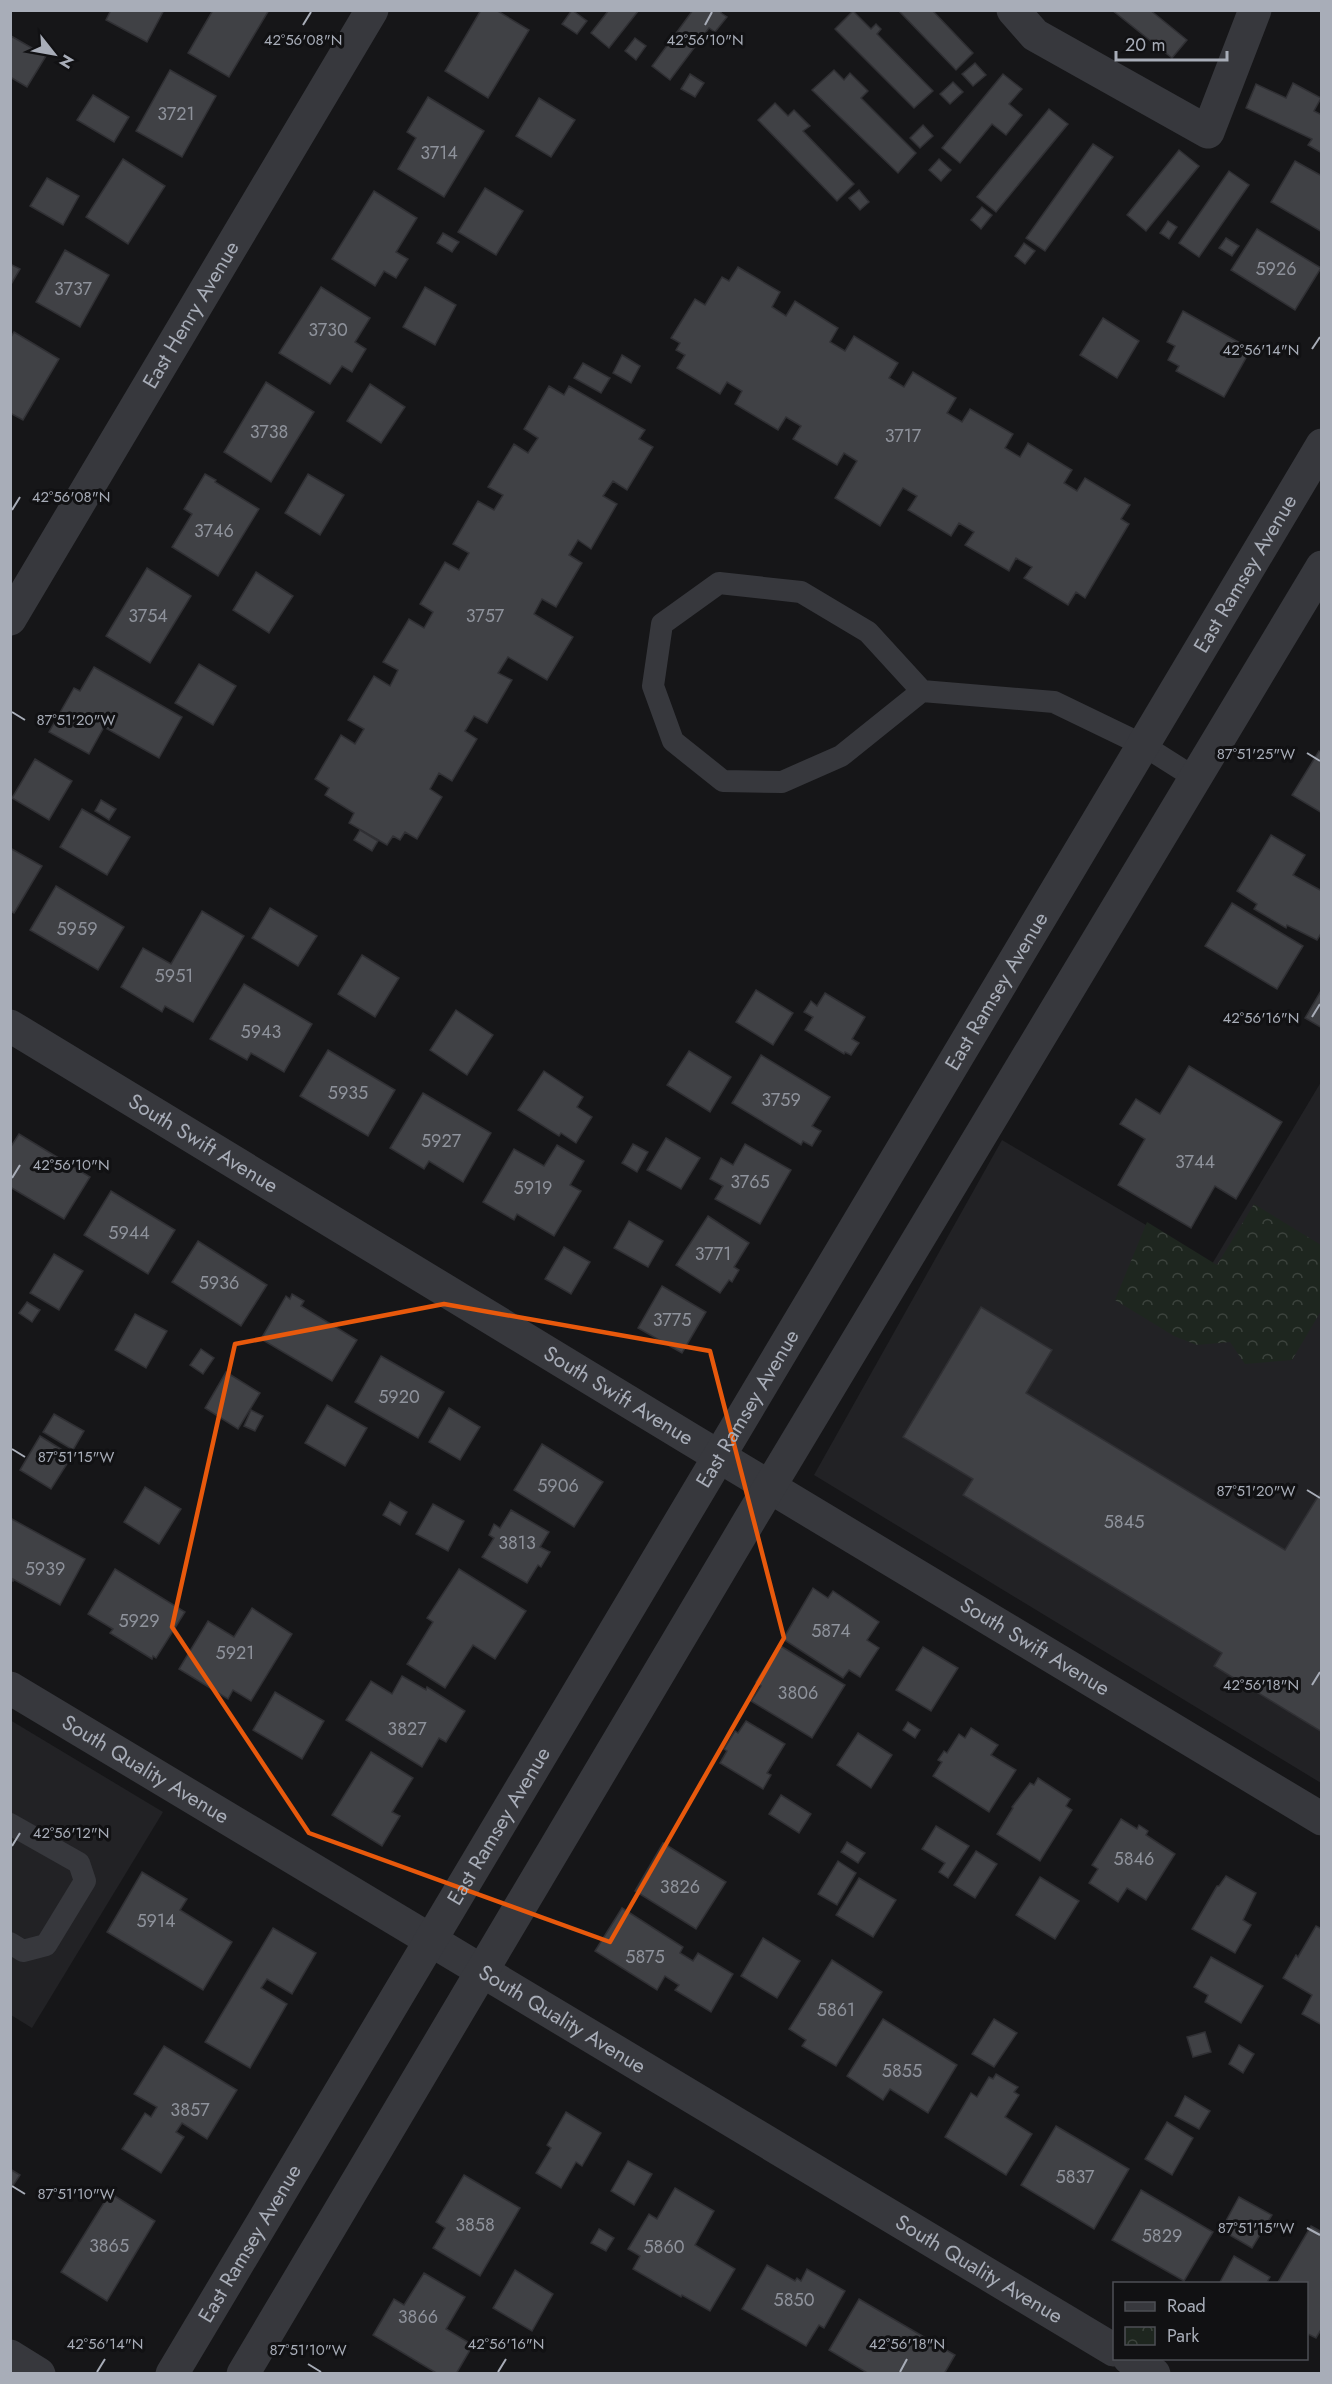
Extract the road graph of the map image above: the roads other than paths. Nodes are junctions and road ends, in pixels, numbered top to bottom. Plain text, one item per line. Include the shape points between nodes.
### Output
1 (372, 10) edge
2 (1012, 10) edge
3 (1255, 10) edge
4 (1322, 445) edge
5 (1322, 567) edge
6 (10, 619) edge
7 (922, 691) junction
8 (1143, 745) junction
9 (1195, 778) junction
10 (10, 1026) edge
11 (719, 1457) junction
12 (770, 1487) junction
13 (10, 1688) edge
14 (1322, 1819) edge
15 (10, 1824) edge
16 (431, 1942) junction
17 (10, 1943) edge
18 (482, 1972) junction
19 (1113, 2349) edge
20 (10, 2356) edge
21 (1132, 2360) edge
22 (39, 2373) edge
23 (172, 2373) edge
24 (243, 2373) edge
25 (1154, 2373) edge

1 - 6 street, East Henry Avenue
2 - 3 street via 1035,35 1208,132
4 - 8 street, East Ramsey Avenue
5 - 9 street
7 - 7 lane via 841,756 782,782 770,782 723,781 673,741 653,687 662,624 719,583 801,592 868,632
7 - 8 lane via 1054,702
8 - 9 lane
8 - 11 street, East Ramsey Avenue
9 - 12 street
10 - 11 street, South Swift Avenue
11 - 12 street, South Swift Avenue
11 - 16 street, East Ramsey Avenue
12 - 14 street, South Swift Avenue
12 - 18 street
13 - 16 street, South Quality Avenue
15 - 17 lane via 79,1863 85,1881 46,1945 23,1951
16 - 18 street, South Quality Avenue
16 - 23 street, East Ramsey Avenue
18 - 19 street, South Quality Avenue
18 - 24 street
20 - 22 street
21 - 25 street

